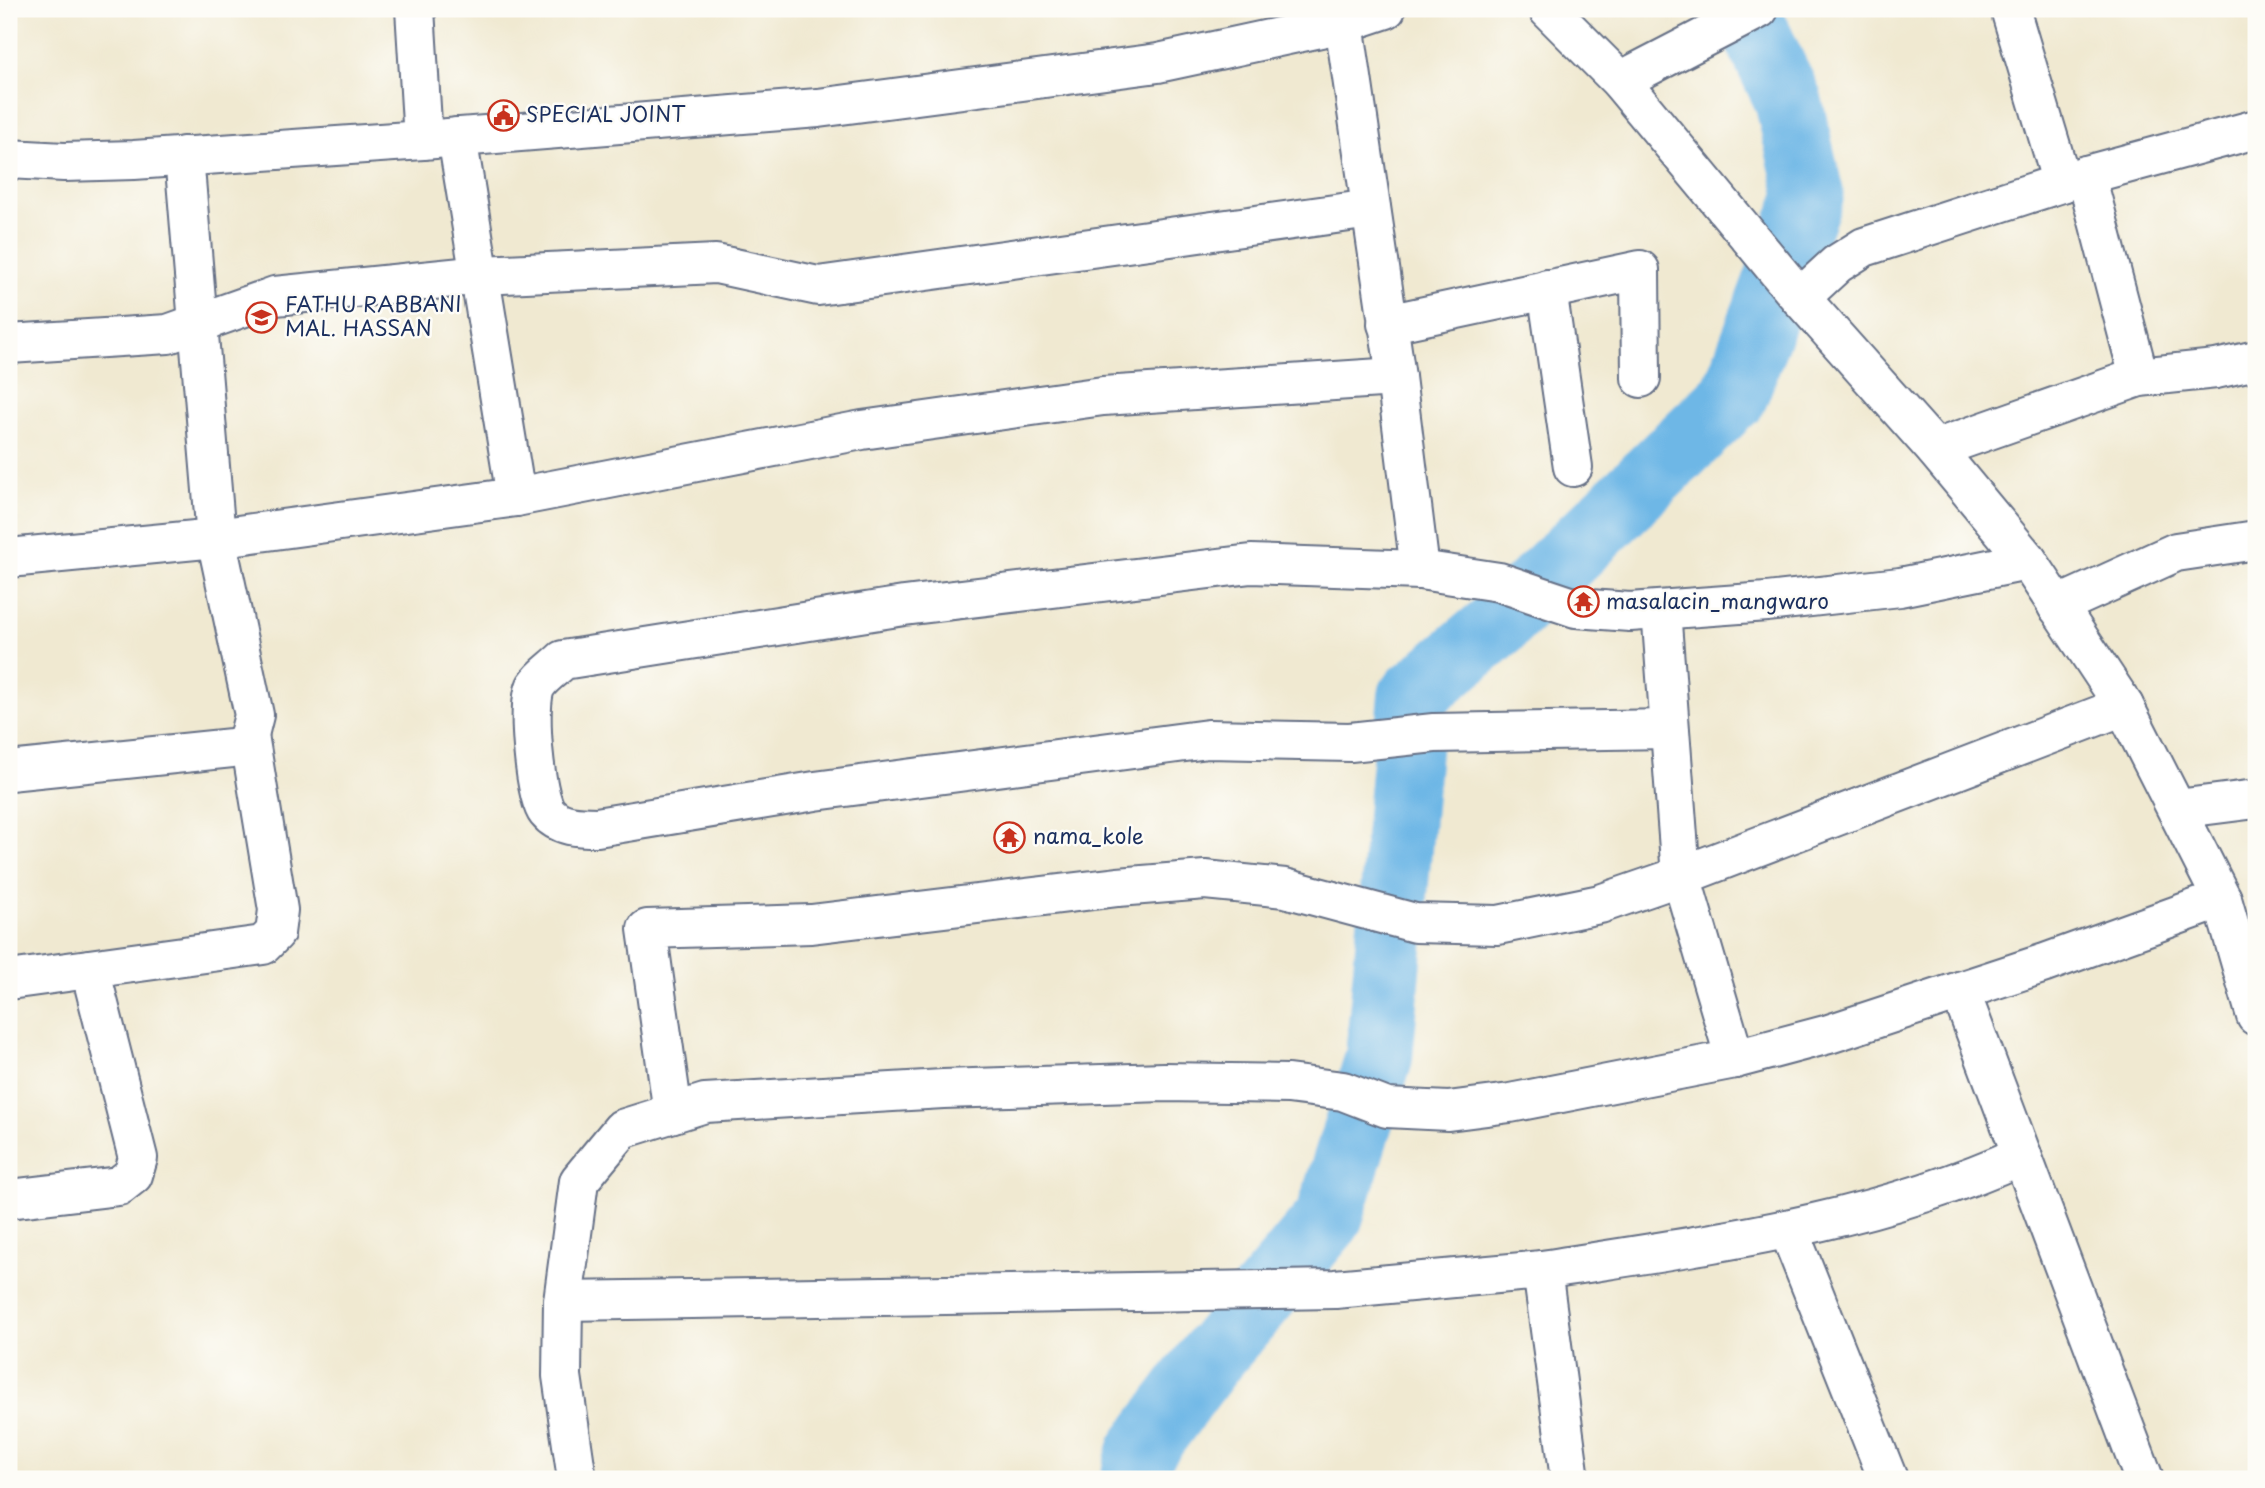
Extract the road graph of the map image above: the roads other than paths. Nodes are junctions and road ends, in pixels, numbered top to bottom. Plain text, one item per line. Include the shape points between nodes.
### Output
1 (415, 9) edge
2 (1386, 9) edge
3 (1548, 9) edge
4 (2010, 9) edge
5 (1751, 12) edge
6 (1343, 23) junction
7 (1620, 81) junction
8 (2256, 130) edge
9 (440, 139) junction
10 (184, 156) junction
11 (9, 159) edge
12 (2074, 179) junction
13 (1371, 209) junction
14 (482, 275) junction
15 (1789, 285) junction
16 (1547, 289) junction
17 (199, 321) junction
18 (1387, 324) junction
19 (9, 344) edge
20 (2256, 360) edge
21 (1395, 377) junction
22 (2139, 377) junction
23 (1642, 378) dead end
24 (1935, 449) junction
25 (1573, 467) dead end
26 (516, 497) junction
27 (216, 538) junction
28 (2256, 540) edge
29 (9, 558) edge
30 (2028, 561) junction
31 (1420, 570) junction
32 (2057, 606) junction
33 (1661, 610) junction
34 (2124, 706) junction
35 (1669, 729) junction
36 (249, 735) junction
37 (9, 771) edge
38 (2256, 799) edge
39 (2176, 809) junction
40 (1681, 877) junction
41 (2222, 899) junction
42 (90, 969) junction
43 (9, 980) edge
44 (1960, 991) junction
45 (2256, 1016) edge
46 (1735, 1059) junction
47 (673, 1113) junction
48 (2022, 1155) junction
49 (9, 1199) edge
50 (1789, 1231) junction
51 (1542, 1270) junction
52 (563, 1301) junction
53 (577, 1479) edge
54 (1570, 1479) edge
55 (1888, 1479) edge
56 (2144, 1479) edge

1 - 9 street
2 - 6 street
3 - 7 street
4 - 12 street
5 - 7 street
6 - 9 street via 1158,63 900,97
6 - 13 street
7 - 15 street
8 - 12 street
9 - 10 street
9 - 14 street
10 - 11 street via 64,162
10 - 17 street
12 - 15 street via 1864,247
12 - 22 street
13 - 14 street via 818,286 716,264
13 - 18 street
14 - 17 street via 275,296
14 - 26 street
15 - 24 street
16 - 18 street
16 - 23 street via 1640,270
16 - 25 street
17 - 19 street via 168,334
17 - 27 street
18 - 21 street
20 - 22 street
21 - 26 street via 1103,396 862,430
21 - 31 street
22 - 24 street
24 - 30 street
26 - 27 street
27 - 29 street
27 - 36 street via 254,715
28 - 32 street via 2176,552
30 - 32 street
30 - 33 street via 1900,587
31 - 33 street via 1499,582 1576,608
31 - 35 street via 1251,564 904,606 563,660 535,687 531,712 540,796 548,813 570,826 597,827 815,791 1208,739 1350,742 1434,733
32 - 34 street
33 - 35 street
34 - 39 street
34 - 40 street
35 - 40 street
36 - 37 street via 243,745 232,748
36 - 42 street via 278,910 275,933 264,945
38 - 39 street
39 - 41 street
40 - 46 street
40 - 47 street via 1600,904 1498,925 1415,923 1285,888 1205,880 811,924 647,929
41 - 44 street
41 - 45 street
42 - 43 street
42 - 49 street via 138,1158 133,1175 119,1186
44 - 46 street
44 - 48 street
46 - 47 street via 1448,1111 1387,1108 1343,1091 1288,1084 1164,1082 943,1088 705,1103
47 - 52 street via 622,1129 579,1181
48 - 50 street via 1964,1181
48 - 56 street
50 - 51 street
50 - 55 street
51 - 52 street via 1335,1289
51 - 54 street
52 - 53 street via 562,1376

